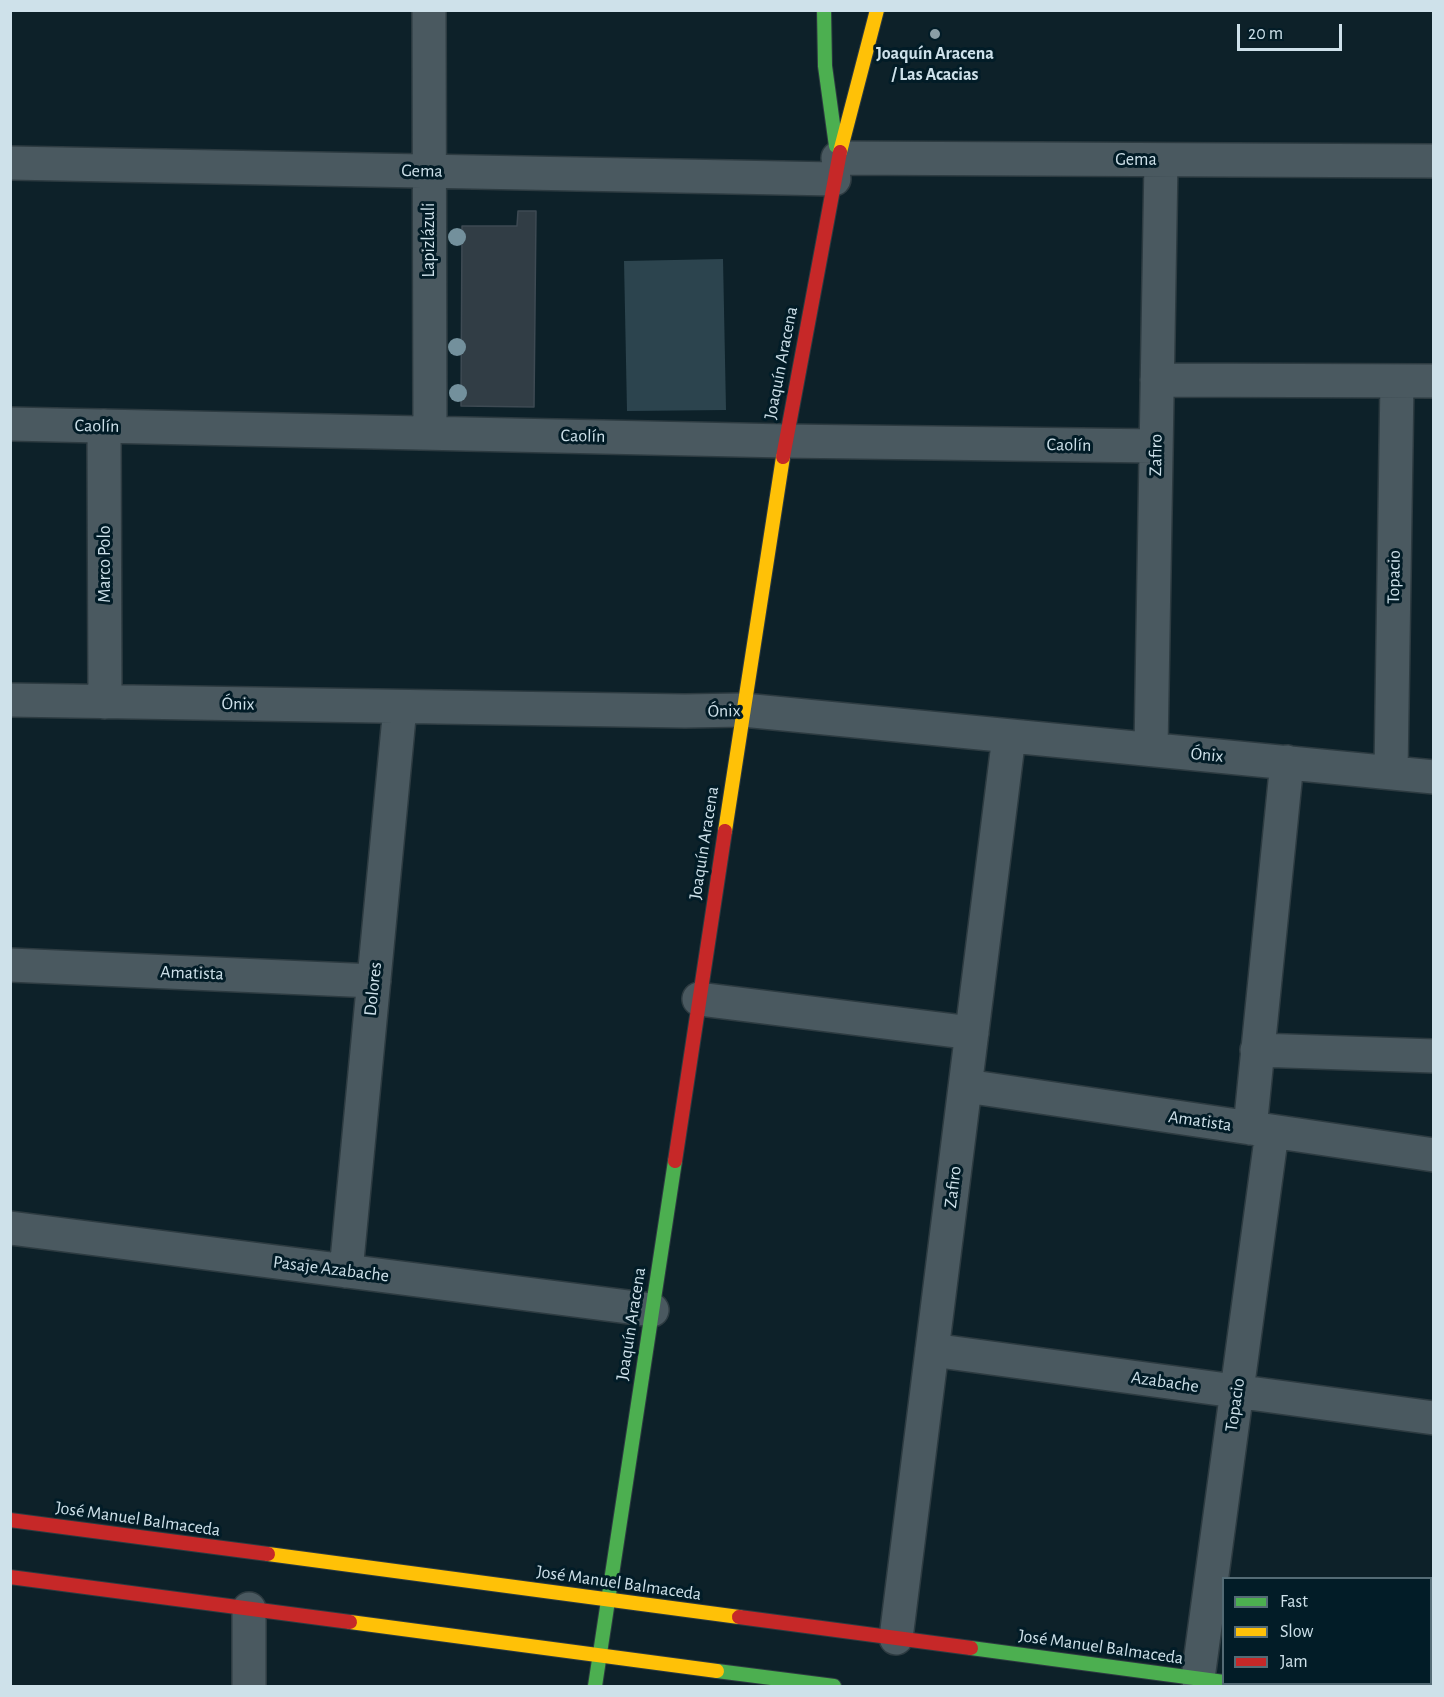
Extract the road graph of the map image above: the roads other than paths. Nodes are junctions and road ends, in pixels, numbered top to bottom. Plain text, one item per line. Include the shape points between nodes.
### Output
1 (429, 10) edge
2 (824, 10) edge
3 (877, 10) edge
4 (1161, 160) junction
5 (1434, 162) edge
6 (10, 163) edge
7 (836, 168) junction
8 (429, 171) junction
9 (1157, 380) junction
10 (1397, 381) junction
11 (1434, 381) edge
12 (10, 424) edge
13 (104, 426) junction
14 (430, 433) junction
15 (785, 441) junction
16 (1156, 446) junction
17 (10, 700) edge
18 (105, 702) junction
19 (400, 706) junction
20 (743, 710) junction
21 (1009, 736) junction
22 (1151, 749) junction
23 (1287, 762) junction
24 (1391, 772) junction
25 (1434, 777) edge
26 (10, 965) edge
27 (374, 981) junction
28 (699, 999) junction
29 (972, 1033) junction
30 (1257, 1050) junction
31 (1434, 1056) edge
32 (966, 1086) junction
33 (1261, 1130) junction
34 (1434, 1155) edge
35 (10, 1228) edge
36 (346, 1271) junction
37 (652, 1310) junction
38 (932, 1350) junction
39 (1237, 1392) junction
40 (1434, 1418) edge
41 (10, 1520) edge
42 (10, 1577) edge
43 (608, 1599) junction
44 (249, 1609) junction
45 (896, 1638) junction
46 (600, 1655) junction
47 (1211, 1680) edge
48 (249, 1686) edge
49 (595, 1686) edge
50 (834, 1686) edge

1 - 8 street, Lapizlázuli
2 - 7 main road via 825,66
3 - 7 main road, Joaquín Aracena
4 - 5 street, Gema
4 - 7 street, Gema
4 - 9 street, Zafiro
6 - 8 street, Gema
7 - 8 street, Gema
7 - 15 main road, Joaquín Aracena
8 - 14 street, Lapizlázuli
9 - 10 street
9 - 16 street, Zafiro
10 - 11 street
10 - 24 street, Topacio
12 - 13 street, Caolín
13 - 14 street, Caolín
13 - 18 street, Marco Polo
14 - 15 street, Caolín
15 - 16 street, Caolín
15 - 20 main road, Joaquín Aracena
16 - 22 street, Zafiro
17 - 18 street, Ónix
18 - 19 street, Ónix
19 - 20 street, Ónix
19 - 27 street, Dolores
20 - 21 street, Ónix
20 - 28 main road, Joaquín Aracena
21 - 22 street, Ónix
21 - 29 street, Zafiro
22 - 23 street, Ónix
23 - 24 street, Ónix
23 - 30 street, Topacio
24 - 25 street, Ónix
26 - 27 street, Amatista
27 - 36 street, Dolores
28 - 29 street
28 - 37 main road, Joaquín Aracena
29 - 32 street, Zafiro
30 - 31 street
30 - 33 street, Topacio
32 - 33 street, Amatista
32 - 38 street, Zafiro
33 - 34 street, Amatista
33 - 39 street, Topacio
35 - 36 street, Pasaje Azabache
36 - 37 street, Pasaje Azabache
37 - 43 main road, Joaquín Aracena
38 - 39 street, Azabache
38 - 45 street, Zafiro
39 - 40 street, Azabache
39 - 47 street, Topacio
41 - 43 main road, José Manuel Balmaceda
42 - 44 main road
43 - 45 main road, José Manuel Balmaceda
43 - 46 main road, Joaquín Aracena
44 - 46 main road
44 - 48 street
45 - 47 main road, José Manuel Balmaceda
46 - 49 main road, Joaquín Aracena
46 - 50 main road

